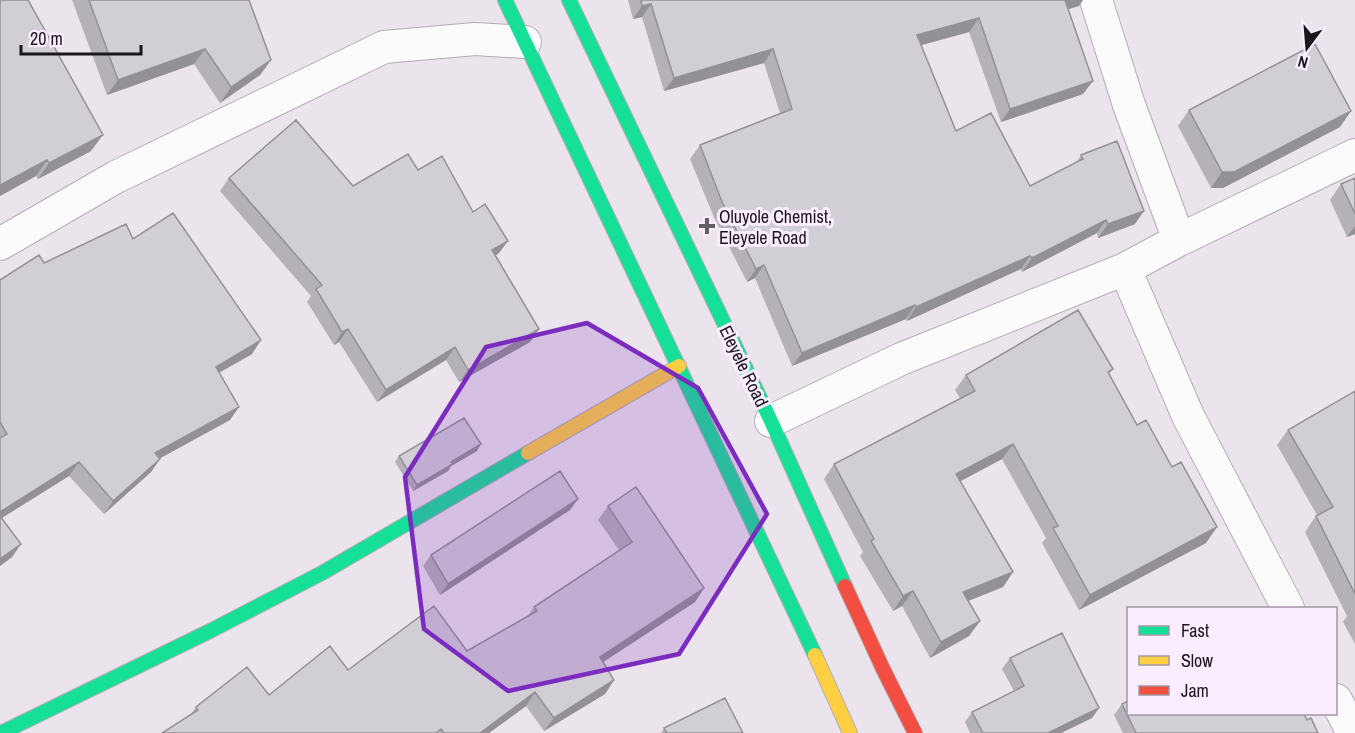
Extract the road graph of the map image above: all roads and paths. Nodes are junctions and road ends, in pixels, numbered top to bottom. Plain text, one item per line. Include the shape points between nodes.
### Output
1 (505, 0) edge
2 (569, 0) edge
3 (1096, 0) edge
4 (525, 42) junction
5 (1355, 155) edge
6 (1179, 240) junction
7 (0, 244) edge
8 (1125, 270) junction
9 (679, 366) junction
10 (771, 421) junction
11 (1287, 607) edge
12 (1337, 704) edge
13 (1, 733) edge
14 (850, 733) edge
15 (915, 733) edge
16 (1353, 733) edge

1 - 4 main road
2 - 10 main road, Eleyele Road
3 - 6 street via 1129,105
4 - 7 street via 476,39 384,47 116,177
4 - 9 main road
5 - 6 street
6 - 8 street
8 - 10 street via 901,360
8 - 11 street via 1188,416
9 - 13 main road via 322,573
9 - 14 main road
10 - 15 main road, Eleyele Road
12 - 16 street

